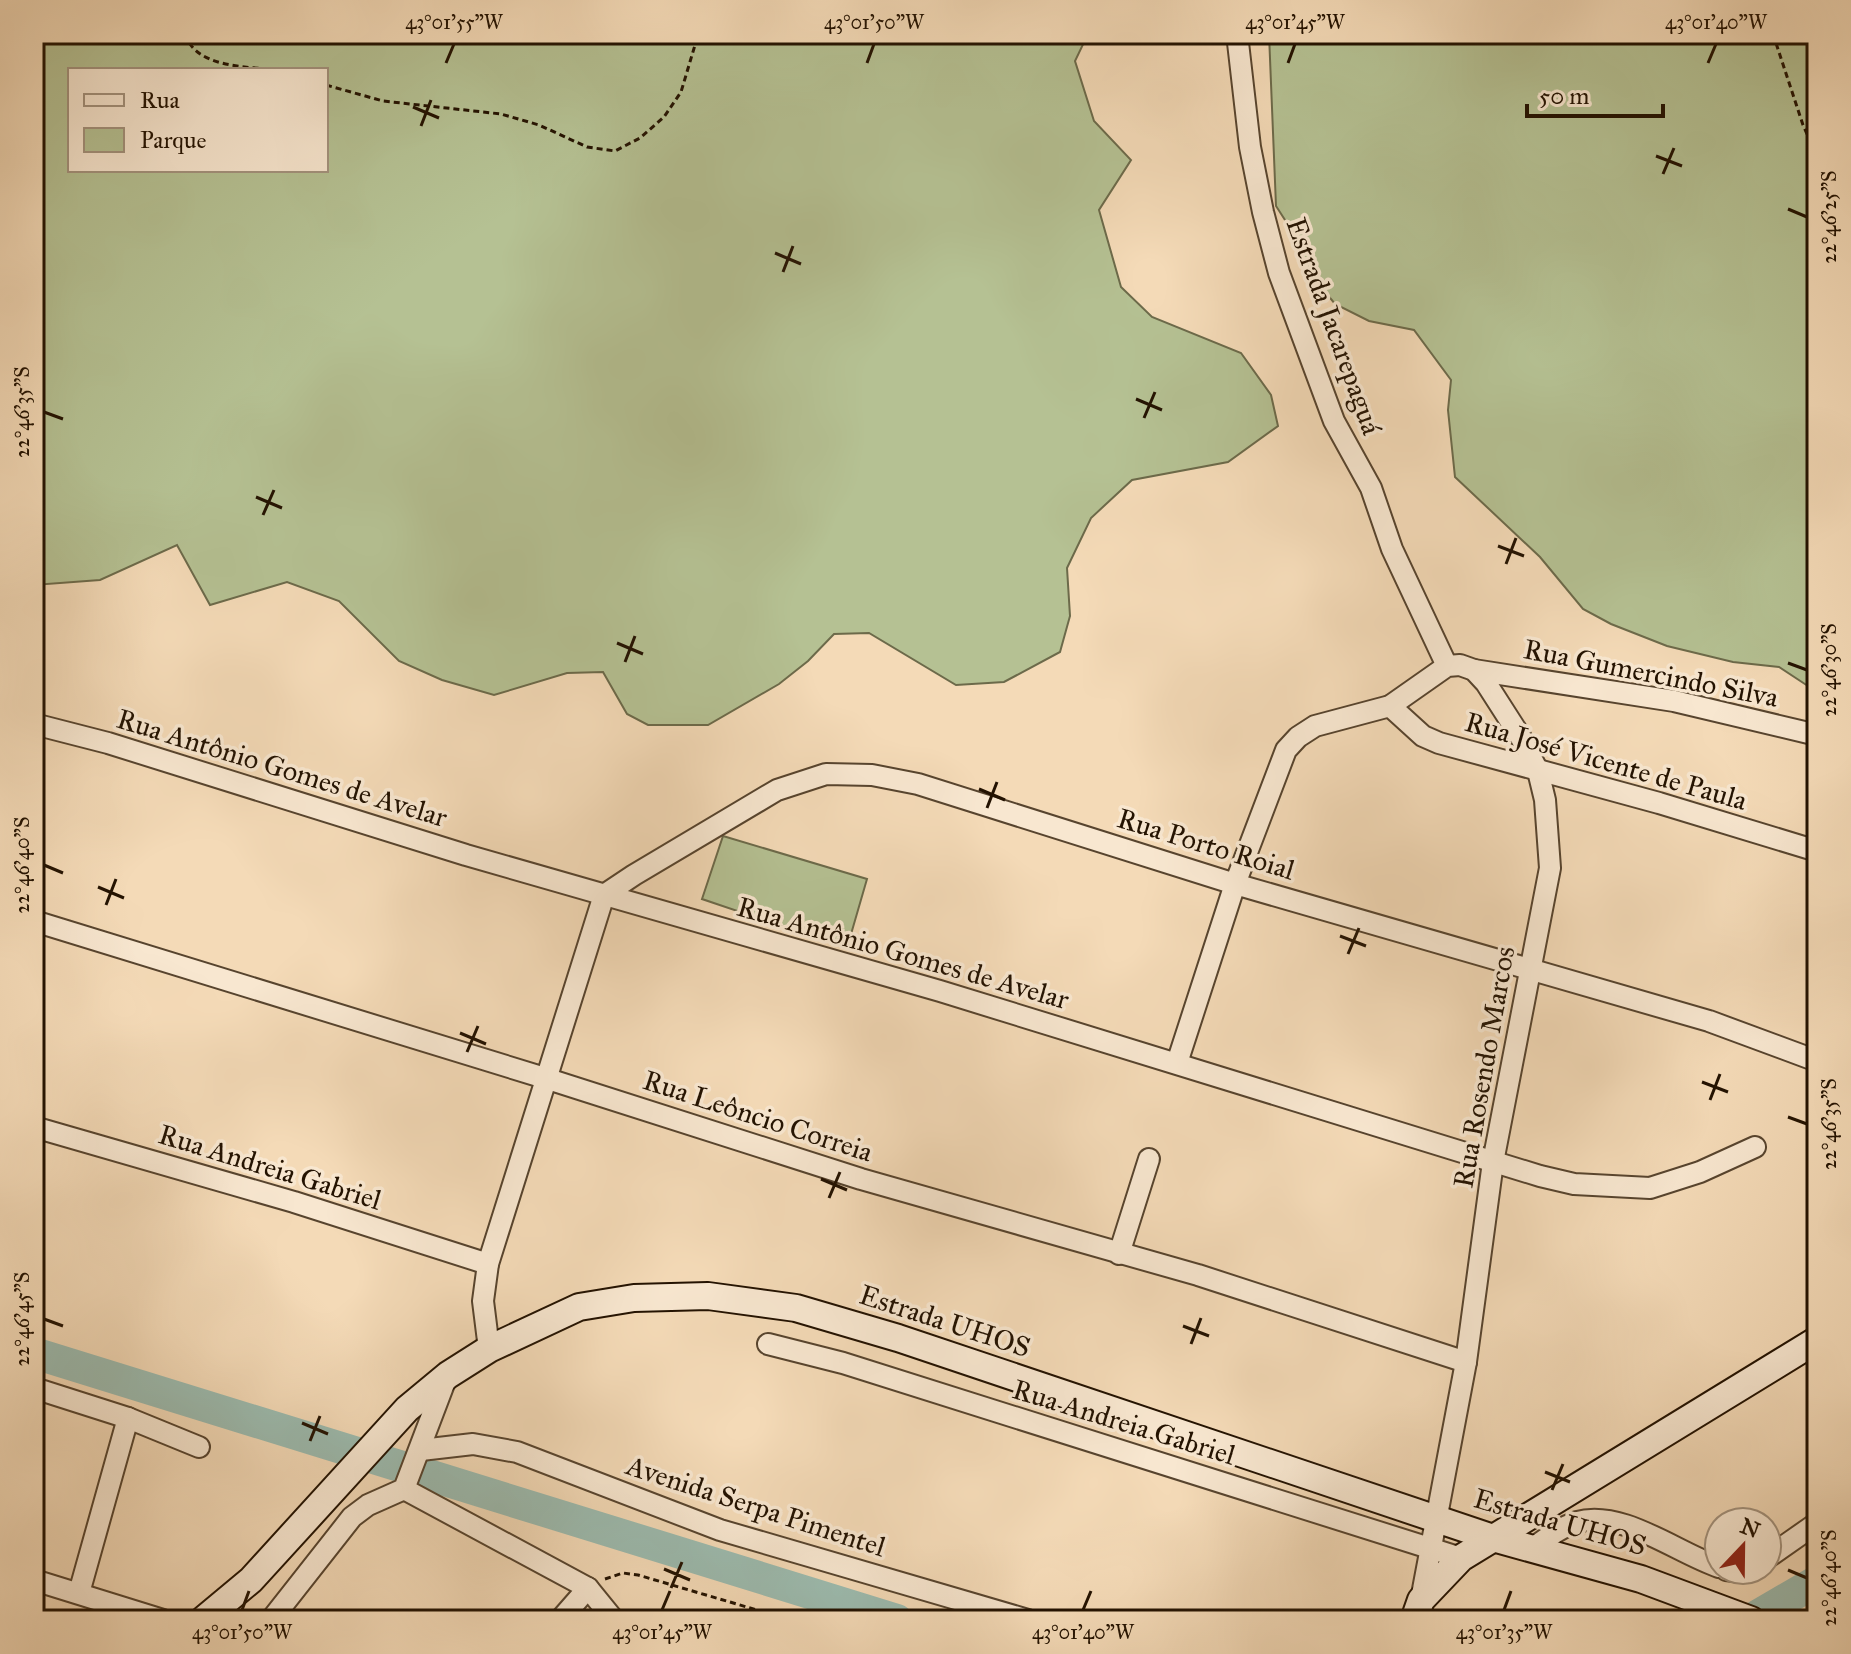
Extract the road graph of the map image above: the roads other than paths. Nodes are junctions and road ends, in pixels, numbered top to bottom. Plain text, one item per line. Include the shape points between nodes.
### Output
1 (1237, 34) edge
2 (1447, 666) junction
3 (1474, 670) junction
4 (1390, 706) junction
5 (34, 724) edge
6 (1817, 735) edge
7 (1538, 771) junction
8 (1817, 851) edge
9 (1235, 884) junction
10 (604, 895) junction
11 (34, 921) edge
12 (1530, 970) junction
13 (1809, 1058) dead end
14 (1177, 1063) junction
15 (548, 1079) junction
16 (34, 1127) edge
17 (1755, 1147) dead end
18 (1149, 1159) dead end
19 (1493, 1162) junction
20 (1119, 1254) junction
21 (488, 1264) junction
22 (1817, 1340) edge
23 (768, 1344) dead end
24 (489, 1349) junction
25 (1466, 1362) junction
26 (448, 1375) junction
27 (34, 1388) edge
28 (128, 1418) junction
29 (199, 1447) dead end
30 (420, 1452) junction
31 (405, 1486) junction
32 (312, 1516) junction
33 (1436, 1518) junction
34 (1817, 1523) edge
35 (339, 1533) junction
36 (1493, 1538) junction
37 (1431, 1547) junction
38 (1783, 1547) edge
39 (1533, 1548) junction
40 (1461, 1558) junction
41 (1703, 1560) edge
42 (34, 1580) edge
43 (588, 1588) junction
44 (79, 1593) junction
45 (1418, 1610) edge
46 (163, 1620) edge
47 (203, 1620) edge
48 (271, 1620) edge
49 (560, 1620) edge
50 (614, 1620) edge
51 (1028, 1620) edge
52 (1751, 1620) edge

1 - 2 street, Estrada Jacarepaguá via 1250,147 1279,273 1334,421 1371,488 1392,549
2 - 3 street
2 - 4 street
3 - 6 street, Rua Gumercindo Silva via 1674,701
3 - 7 street, Rua Rosendo Marcos
4 - 7 street, Rua José Vicente de Paula via 1423,736
4 - 9 street via 1315,726 1286,750
5 - 10 street, Rua Antônio Gomes de Avelar
7 - 8 street, Rua José Vicente de Paula
7 - 12 street, Rua Rosendo Marcos via 1550,868
9 - 10 street, Rua Porto Roial via 918,784 826,774 777,790
9 - 12 street, Rua Porto Roial
9 - 14 street
10 - 14 street, Rua Antônio Gomes de Avelar
10 - 15 street
11 - 15 street, Rua Leôncio Correia
12 - 13 street, Rua Porto Roial via 1709,1021
12 - 19 street, Rua Rosendo Marcos
14 - 19 street, Rua Antônio Gomes de Avelar
15 - 20 street, Rua Leôncio Correia
15 - 21 street
16 - 21 street, Rua Andreia Gabriel
17 - 19 street, Rua Antônio Gomes de Avelar via 1650,1188 1574,1184
18 - 20 street
19 - 25 street, Rua Rosendo Marcos
20 - 25 street, Rua Leôncio Correia
21 - 24 street via 483,1301
22 - 36 street
23 - 37 street, Rua Andreia Gabriel
24 - 26 street, Estrada UHOS
24 - 33 street, Estrada UHOS via 579,1307 634,1298 708,1296 796,1308
25 - 33 street, Rua Rosendo Marcos
26 - 30 street
26 - 32 street, Estrada UHOS via 388,1430
27 - 28 street
28 - 29 street
28 - 44 street
30 - 31 street
30 - 51 street, Avenida Serpa Pimentel via 473,1444 517,1452 720,1530
31 - 35 street via 368,1505
31 - 43 street
32 - 35 street
32 - 47 street, Estrada UHOS via 251,1580
33 - 36 street, Estrada UHOS
33 - 37 street, Rua Rosendo Marcos
34 - 38 street
35 - 48 street
36 - 39 street, Estrada UHOS
36 - 40 street
37 - 40 street, Rua Andreia Gabriel
37 - 45 street, Rua Rosendo Marcos
39 - 41 street via 1558,1530 1592,1519 1626,1525
39 - 52 street, Estrada UHOS via 1641,1579
40 - 45 street
42 - 44 street
43 - 49 street
43 - 50 street
44 - 46 street

